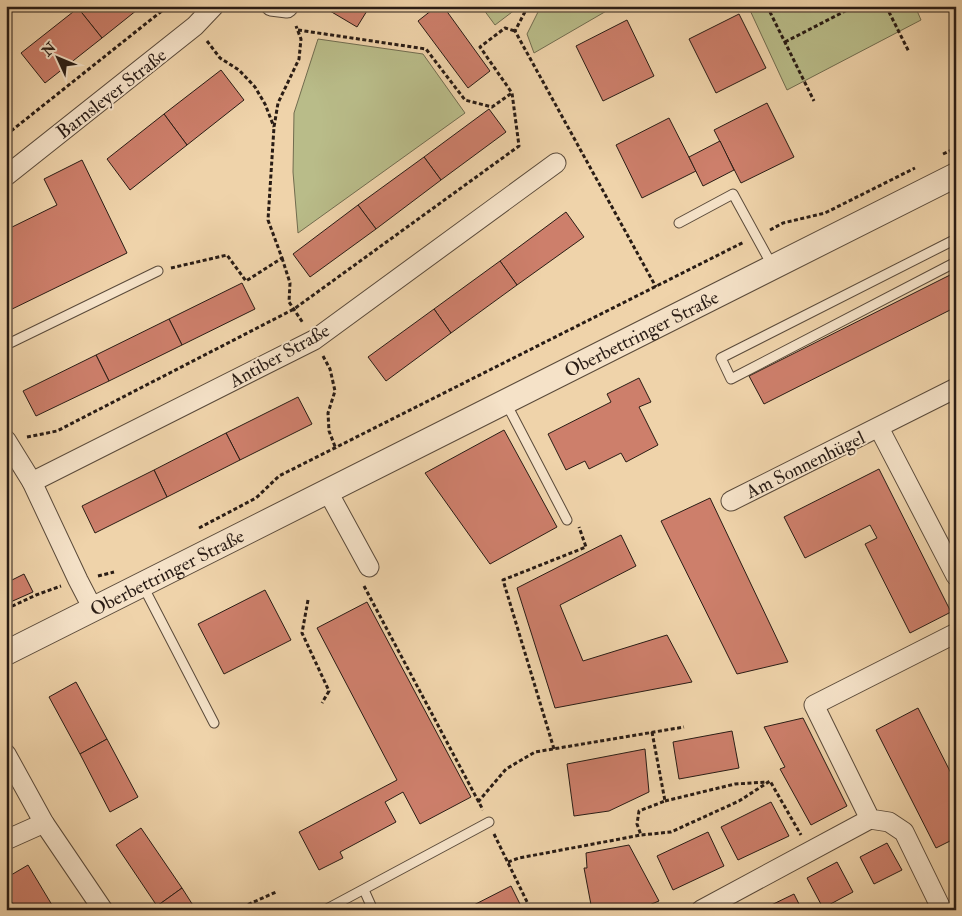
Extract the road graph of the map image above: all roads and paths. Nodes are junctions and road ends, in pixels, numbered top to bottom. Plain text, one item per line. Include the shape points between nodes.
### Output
1 (168, 6) edge
2 (214, 6) edge
3 (528, 6) edge
4 (767, 6) edge
5 (855, 6) edge
6 (886, 6) edge
7 (282, 7) edge
8 (195, 26) junction
9 (298, 30) junction
10 (515, 31) junction
11 (785, 42) junction
12 (909, 52) dead end
13 (512, 93) junction
14 (814, 101) dead end
15 (274, 127) junction
16 (6, 134) edge
17 (956, 148) edge
18 (938, 157) dead end
19 (556, 163) dead end
20 (921, 165) dead end
21 (956, 175) edge
22 (6, 176) edge
23 (679, 223) dead end
24 (756, 236) junction
25 (956, 239) edge
26 (282, 258) junction
27 (956, 262) edge
28 (773, 268) junction
29 (158, 272) joint
30 (656, 287) junction
31 (294, 309) junction
32 (314, 340) junction
33 (6, 345) edge
34 (956, 388) edge
35 (505, 402) junction
36 (879, 428) junction
37 (6, 440) edge
38 (336, 448) junction
39 (32, 482) junction
40 (328, 492) junction
41 (731, 500) dead end
42 (568, 520) joint
43 (196, 530) dead end
44 (119, 571) dead end
45 (366, 575) joint
46 (956, 576) edge
47 (78, 580) junction
48 (143, 584) junction
49 (308, 600) dead end
50 (93, 609) junction
51 (6, 610) edge
52 (956, 633) edge
53 (6, 653) edge
54 (322, 703) dead end
55 (214, 724) dead end
56 (684, 727) dead end
57 (652, 732) junction
58 (554, 749) junction
59 (6, 754) edge
60 (770, 781) junction
61 (665, 801) junction
62 (478, 802) junction
63 (870, 819) junction
64 (489, 822) junction
65 (44, 823) junction
66 (798, 830) dead end
67 (641, 835) junction
68 (6, 840) edge
69 (508, 862) junction
70 (364, 890) junction
71 (276, 892) dead end
72 (103, 910) edge
73 (245, 910) edge
74 (325, 910) edge
75 (373, 910) edge
76 (531, 910) edge
77 (701, 910) edge
78 (942, 910) edge

1 - 16 path
2 - 8 street, Barnsleyer Straße
3 - 10 path
4 - 11 path
5 - 11 path
6 - 12 path
7 - 9 path
8 - 15 path via 220,58 239,70 255,87
8 - 22 street, Barnsleyer Straße
9 - 13 path via 426,48 465,100 492,107
9 - 15 path via 301,39 299,59 278,103
10 - 13 path via 506,28 480,46
10 - 30 path
11 - 14 path
13 - 31 path via 520,146
15 - 26 path via 268,220
17 - 18 path
19 - 32 street, Antiber Straße
20 - 24 path via 824,213 783,223
21 - 28 street, Oberbettringer Straße
23 - 24 lane via 733,194
24 - 28 lane
24 - 30 path
25 - 27 lane via 721,358 731,379
26 - 29 path via 246,281 227,255
26 - 31 path via 290,283 289,302
28 - 35 street, Oberbettringer Straße
29 - 33 lane
30 - 38 path
31 - 32 path
31 - 37 path via 57,431
32 - 38 path via 330,369 335,390 328,413 329,431
32 - 39 street, Antiber Straße
34 - 36 street, Am Sonnenhügel
35 - 40 street, Oberbettringer Straße
35 - 42 lane
36 - 41 street, Am Sonnenhügel
36 - 46 street, Am Sonnenhügel
37 - 39 street
38 - 43 path via 279,476 256,498
39 - 47 street
40 - 45 street
40 - 48 street, Oberbettringer Straße
42 - 58 path via 577,522 586,547 504,580
44 - 47 path
45 - 62 path
47 - 50 street
47 - 51 path
48 - 50 street, Oberbettringer Straße
48 - 55 lane
49 - 54 path via 302,633 329,691
50 - 53 street, Oberbettringer Straße
52 - 63 street via 814,705
56 - 57 path
57 - 58 path
57 - 61 path
58 - 62 path via 535,752 506,769
59 - 65 street
60 - 61 path via 735,784
60 - 66 path
60 - 67 path via 671,832
61 - 67 path via 639,812 637,824
62 - 64 path
63 - 77 street
63 - 78 street via 888,822 904,832
64 - 69 path
64 - 70 lane
65 - 68 street
65 - 72 street
67 - 69 path
69 - 76 path
70 - 74 lane
70 - 75 lane
71 - 73 path via 246,905

